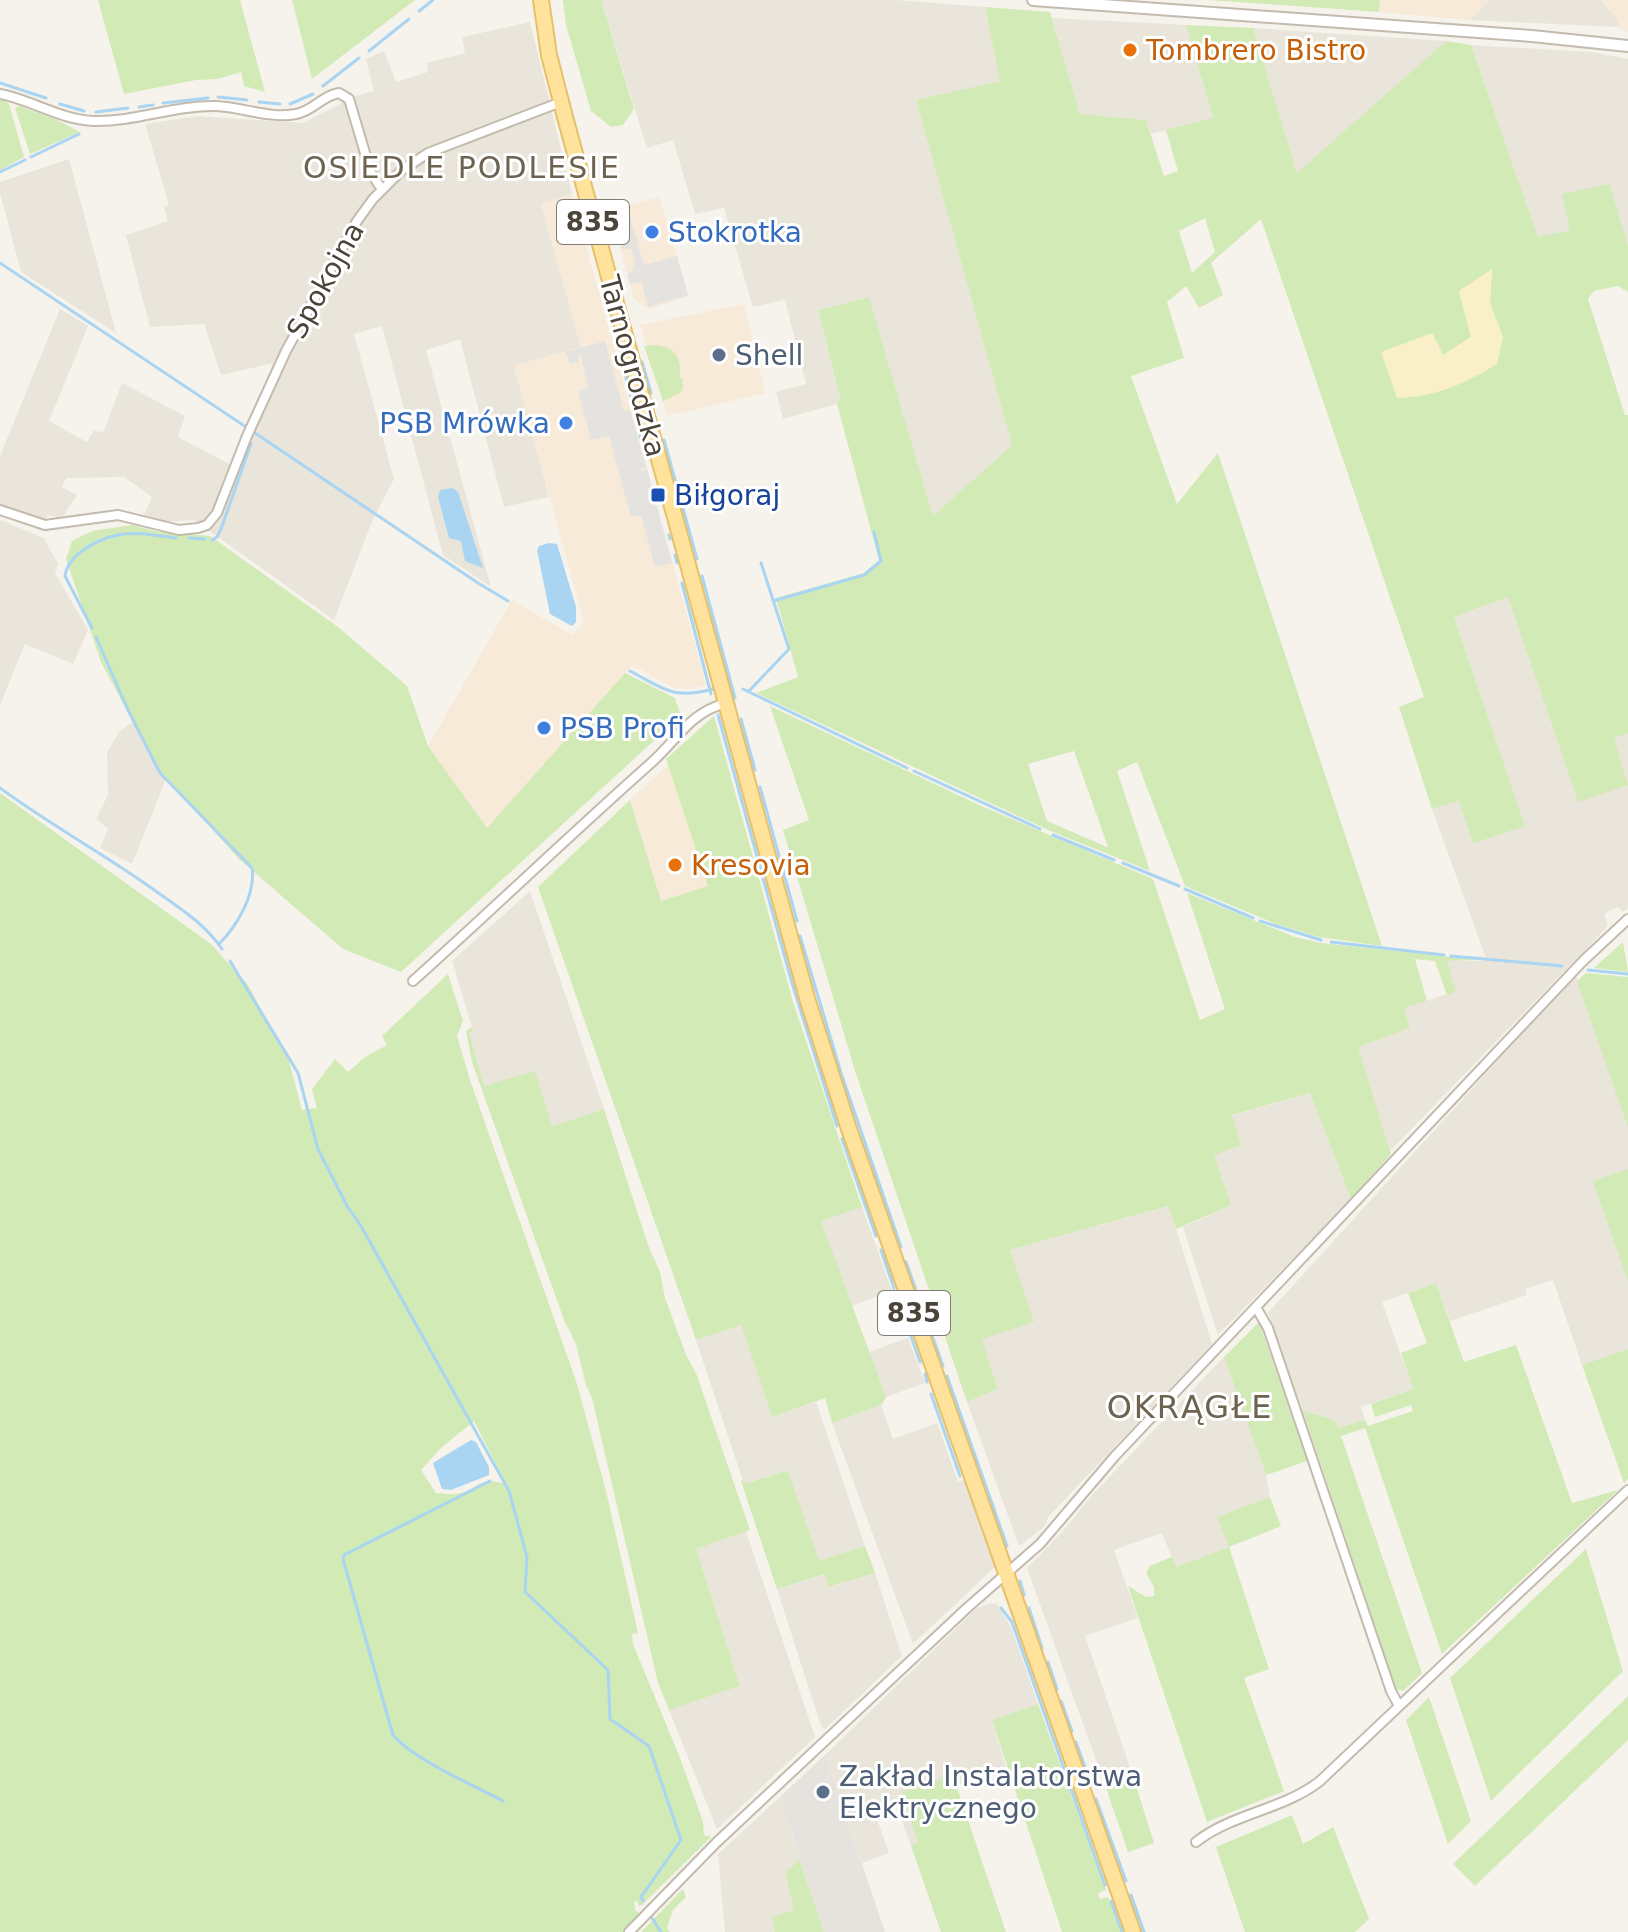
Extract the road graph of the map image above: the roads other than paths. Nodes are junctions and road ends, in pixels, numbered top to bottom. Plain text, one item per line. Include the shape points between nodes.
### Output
1 (541, 0) edge
2 (1033, 0) edge
3 (1628, 46) edge
4 (0, 94) edge
5 (561, 102) junction
6 (381, 188) junction
7 (0, 510) edge
8 (726, 703) junction
9 (1628, 919) edge
10 (413, 981) dead end
11 (1257, 1309) junction
12 (1628, 1490) edge
13 (1005, 1574) junction
14 (1399, 1706) junction
15 (1196, 1842) dead end
16 (629, 1932) edge
17 (1133, 1932) edge

1 - 5 main road, Tarnogrodzka / 835
2 - 3 street
4 - 6 street via 94,121 212,106 290,115 339,93 349,99 371,173
5 - 6 street, Spokojna via 434,150
5 - 8 main road, Tarnogrodzka / 835
6 - 7 street, Spokojna via 306,314 207,525 170,528 118,515 45,525
8 - 10 street via 706,708 689,722 659,756
8 - 13 main road, 835 via 838,1097
9 - 11 street
11 - 13 street via 1115,1456 1047,1537
11 - 14 street
12 - 14 street
13 - 16 street via 717,1842
13 - 17 main road, 835
14 - 15 street via 1312,1787 1218,1827

